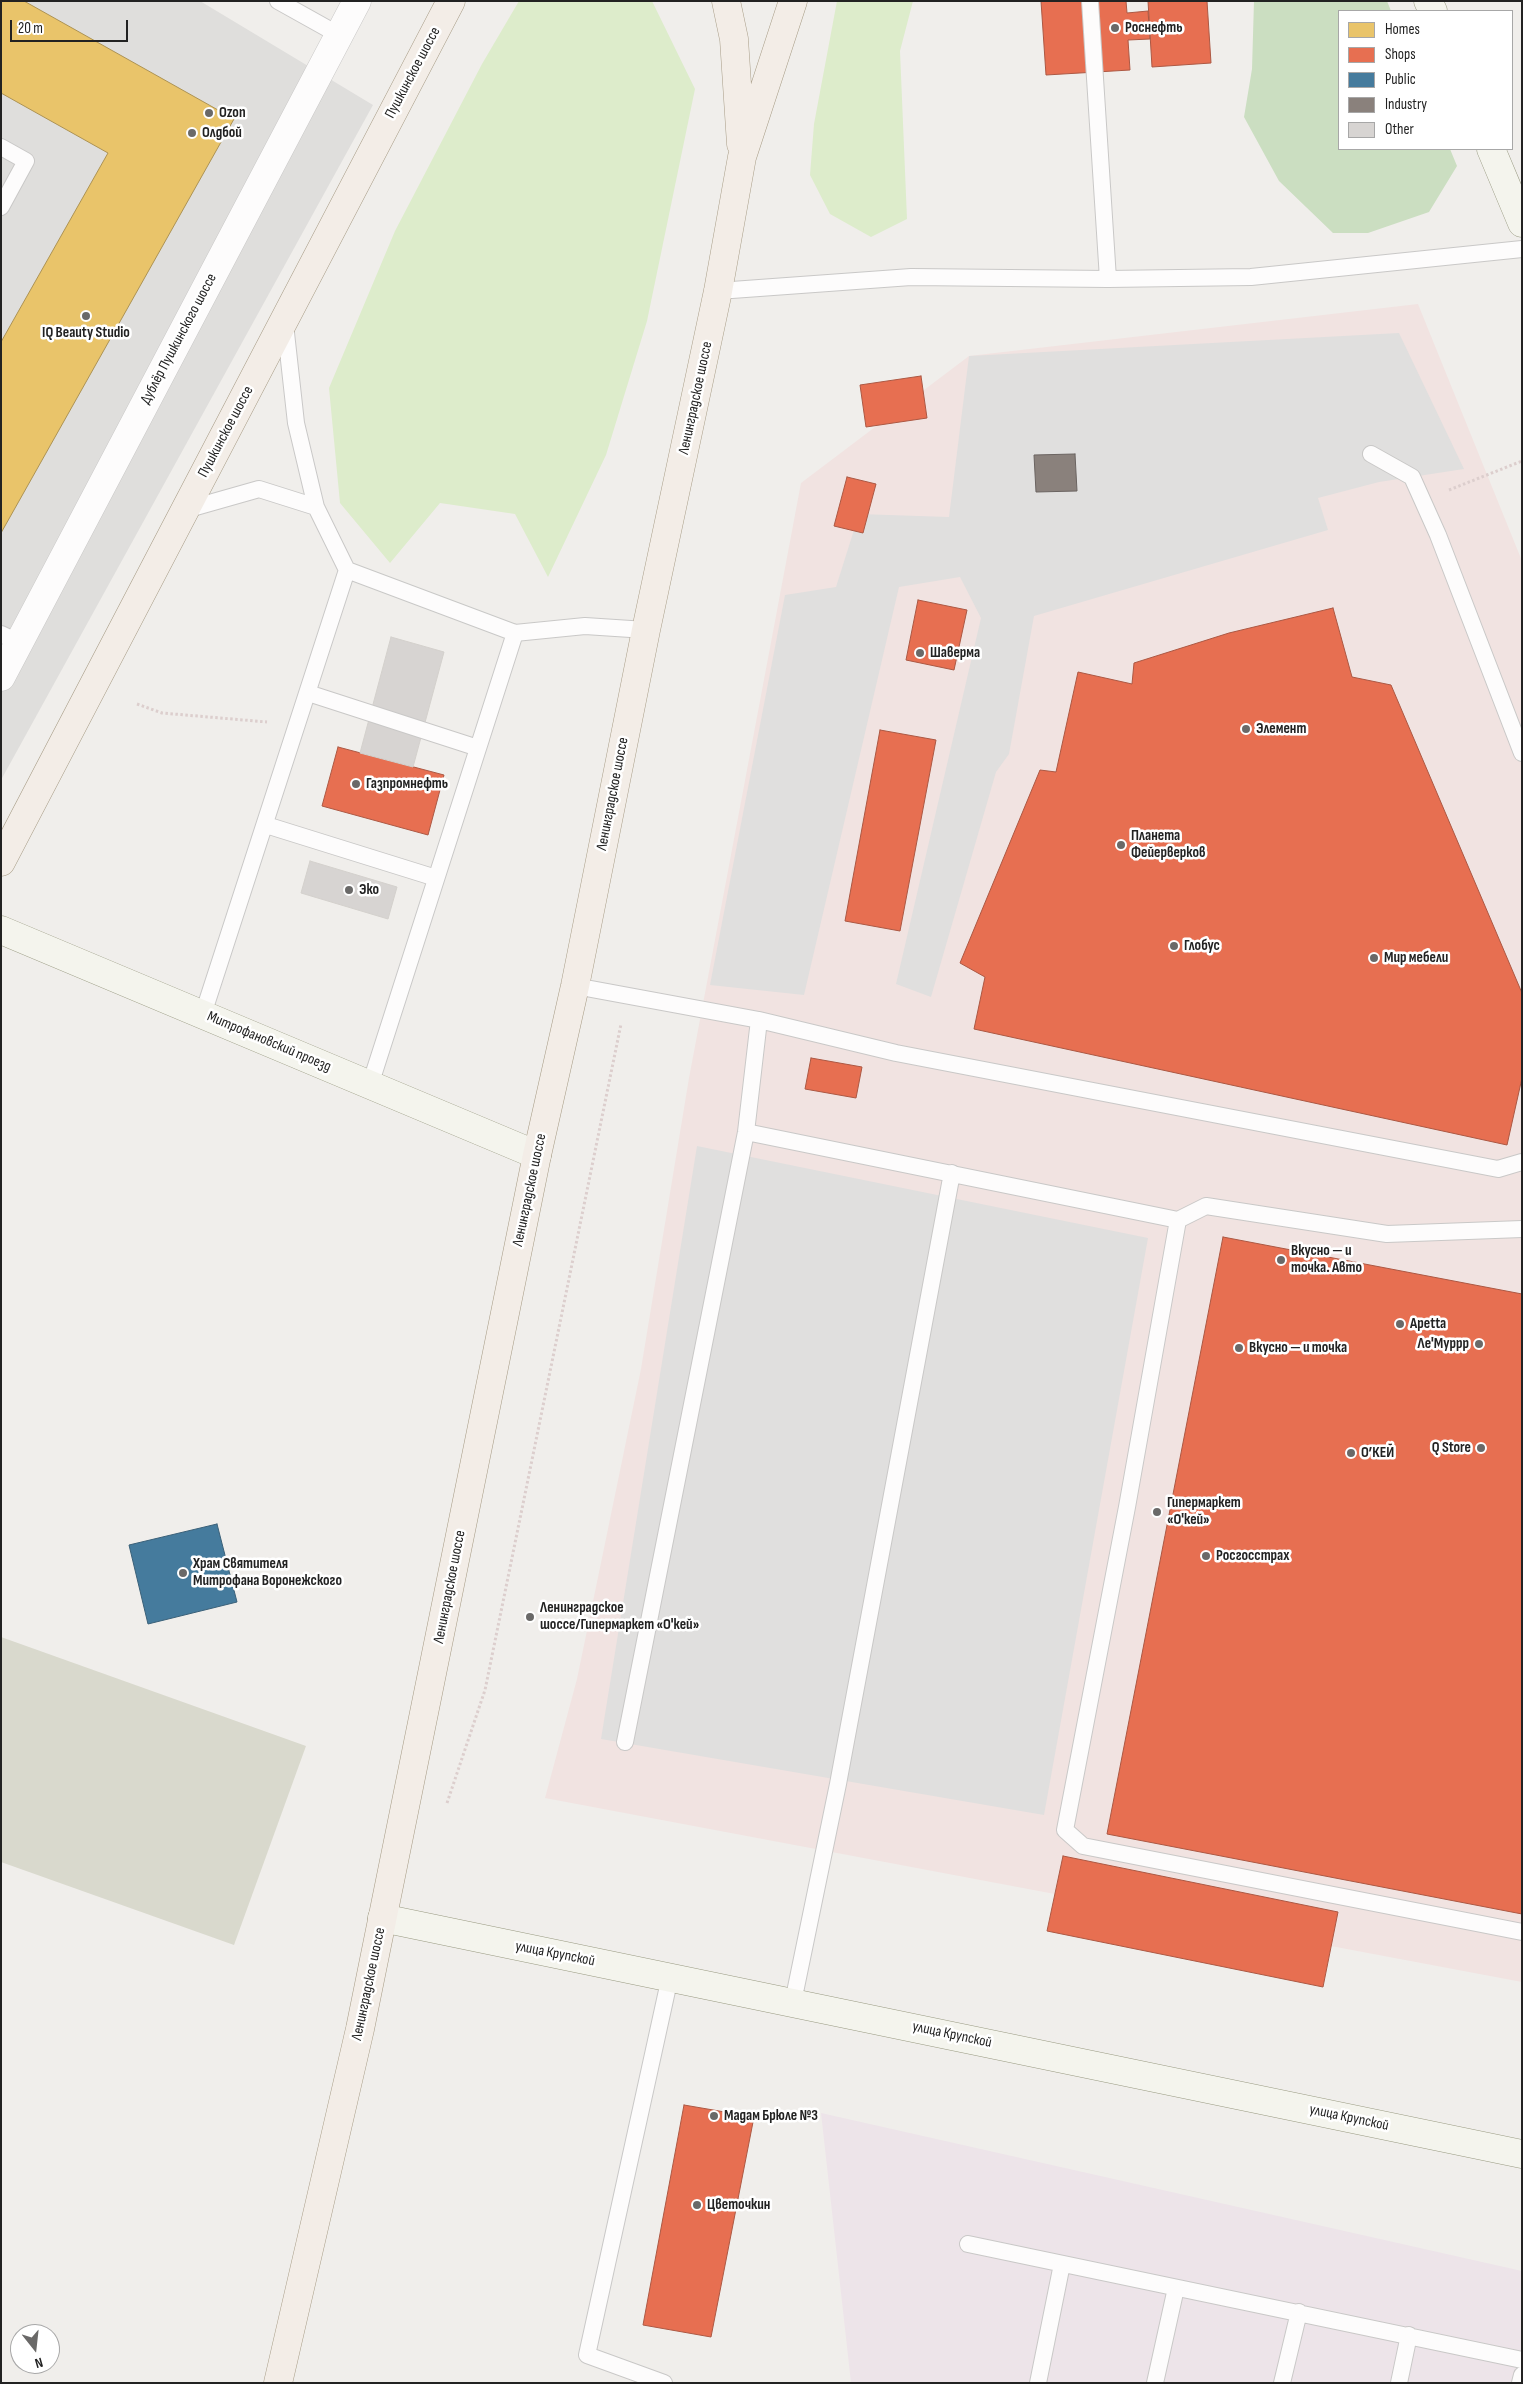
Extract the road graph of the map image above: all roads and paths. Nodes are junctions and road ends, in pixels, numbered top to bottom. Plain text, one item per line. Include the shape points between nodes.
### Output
1 (278, 1) edge
2 (357, 1) edge
3 (451, 1) edge
4 (726, 1) edge
5 (793, 1) edge
6 (1090, 1) edge
7 (339, 35) junction
8 (1, 147) edge
9 (1490, 150) edge
10 (742, 157) junction
11 (1, 207) edge
12 (1522, 223) edge
13 (1522, 249) edge
14 (1108, 279) junction
15 (718, 291) junction
16 (284, 320) junction
17 (1372, 454) dead end
18 (1522, 461) edge
19 (1423, 501) junction
20 (316, 507) junction
21 (185, 510) junction
22 (347, 570) junction
23 (646, 630) junction
24 (515, 633) junction
25 (10, 638) edge
26 (1, 677) edge
27 (308, 693) junction
28 (137, 704) dead end
29 (268, 722) dead end
30 (478, 748) junction
31 (1522, 753) edge
32 (266, 824) junction
33 (1, 862) edge
34 (436, 878) junction
35 (1, 930) edge
36 (575, 986) junction
37 (204, 1014) junction
38 (758, 1020) junction
39 (621, 1023) dead end
40 (370, 1085) junction
41 (746, 1132) junction
42 (537, 1155) junction
43 (1522, 1162) edge
44 (952, 1173) junction
45 (1178, 1220) junction
46 (1522, 1228) edge
47 (625, 1742) dead end
48 (447, 1803) dead end
49 (382, 1918) junction
50 (1522, 1932) edge
51 (670, 1977) junction
52 (793, 2002) junction
53 (1522, 2154) edge
54 (968, 2244) dead end
55 (1062, 2264) junction
56 (1176, 2288) junction
57 (1298, 2312) junction
58 (1409, 2335) junction
59 (1522, 2360) edge
60 (1522, 2375) edge
61 (278, 2383) edge
62 (664, 2383) edge
63 (1038, 2383) edge
64 (1155, 2383) edge
65 (1282, 2383) edge
66 (1399, 2383) edge
67 (1520, 2383) edge

1 - 7 lane
2 - 7 street, Дублёр Пушкинского шоссе
3 - 16 main road, Пушкинское шоссе
4 - 10 main road via 734,39
5 - 10 main road, Ленинградское шоссе
6 - 14 lane
7 - 25 street, Дублёр Пушкинского шоссе
8 - 11 lane via 26,161
9 - 12 street
10 - 15 main road, Ленинградское шоссе
13 - 14 lane via 1251,278
14 - 15 lane via 911,277
15 - 23 main road, Ленинградское шоссе
16 - 20 lane via 296,423
16 - 21 main road, Пушкинское шоссе
17 - 19 lane via 1412,477
18 - 19 path
19 - 31 lane
20 - 21 lane via 259,489
20 - 22 lane
21 - 33 main road, Пушкинское шоссе
22 - 24 lane
22 - 27 lane
23 - 24 lane via 584,626
23 - 36 main road, Ленинградское шоссе
24 - 30 lane
25 - 26 street, Дублёр Пушкинского шоссе
27 - 30 lane
27 - 32 lane
28 - 29 path via 162,714
30 - 34 lane
32 - 34 lane
32 - 37 lane
34 - 40 lane
35 - 37 street, Митрофановский проезд
36 - 38 lane
36 - 42 main road, Ленинградское шоссе
37 - 40 street, Митрофановский проезд
38 - 41 lane
38 - 43 lane via 896,1053 1498,1169
39 - 48 path via 485,1690
40 - 42 street, Митрофановский проезд
41 - 44 lane
41 - 47 lane
42 - 49 main road, Ленинградское шоссе
44 - 45 lane
44 - 52 lane via 838,1784
45 - 46 lane via 1206,1206 1387,1234
45 - 50 lane via 1065,1830 1083,1846
49 - 51 street, улица Крупской
49 - 61 main road, Ленинградское шоссе via 360,2029
51 - 52 street, улица Крупской
51 - 62 lane via 587,2355
52 - 53 street, улица Крупской
54 - 55 lane
55 - 56 lane
55 - 63 lane
56 - 57 lane
56 - 64 lane
57 - 58 lane
57 - 65 lane
58 - 59 lane
58 - 66 lane
60 - 67 lane

